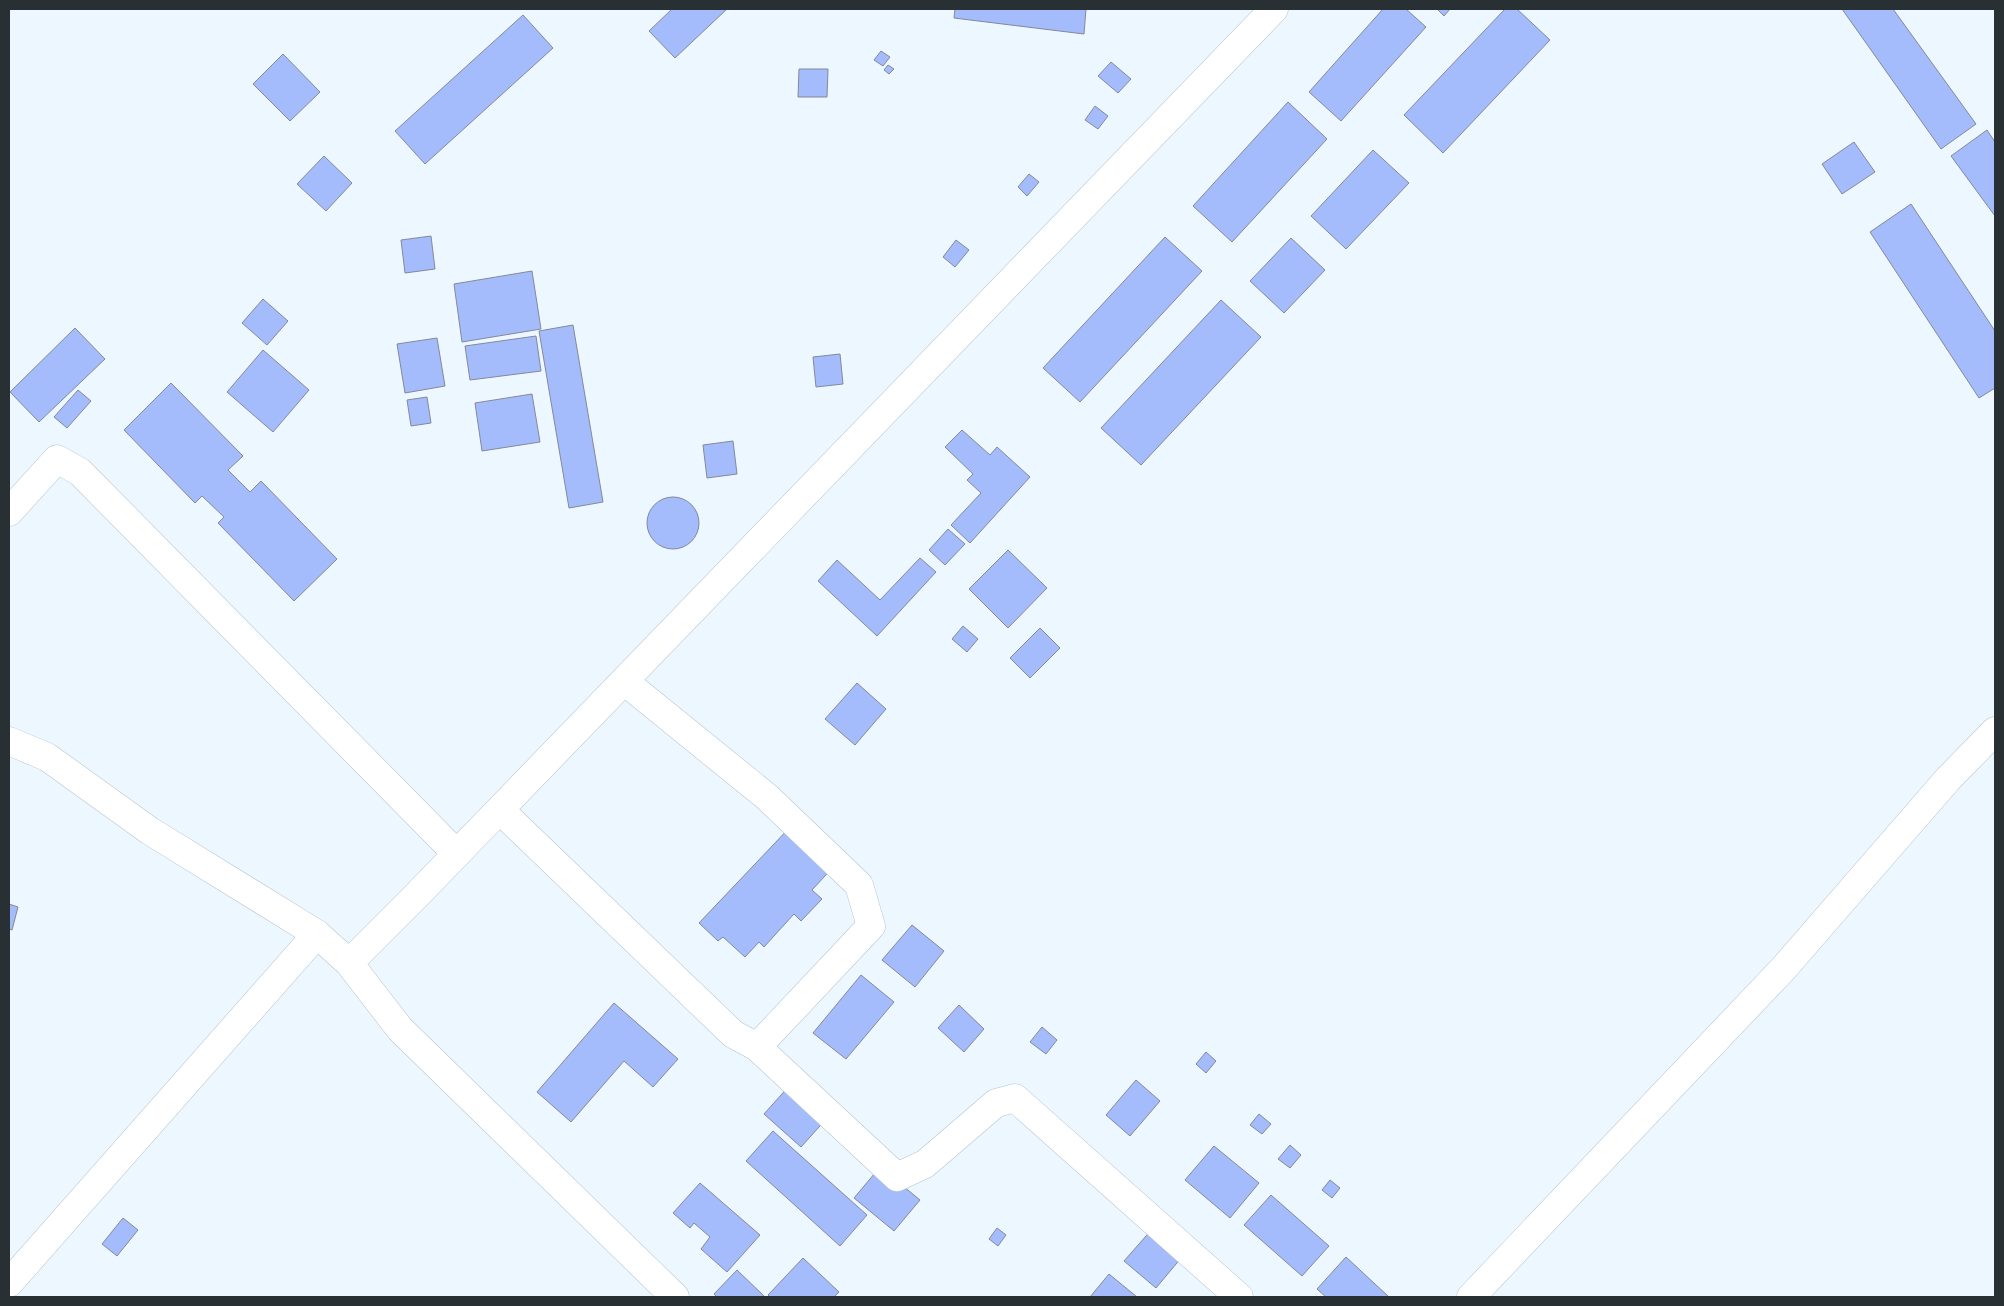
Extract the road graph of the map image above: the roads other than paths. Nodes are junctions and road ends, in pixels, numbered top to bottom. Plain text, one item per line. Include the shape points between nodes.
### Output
1 (1274, 9) edge
2 (9, 512) edge
3 (624, 681) junction
4 (1995, 731) edge
5 (9, 741) edge
6 (500, 810) junction
7 (457, 854) junction
8 (317, 934) junction
9 (349, 963) junction
10 (757, 1046) junction
11 (9, 1283) edge
12 (675, 1297) edge
13 (1239, 1297) edge
14 (1471, 1297) edge

1 - 3 street
2 - 7 street via 56,459 80,472
3 - 6 street
3 - 10 street via 767,797 858,885 871,926
4 - 14 street via 1948,779 1783,969
5 - 8 street via 47,757 150,831
6 - 7 street
6 - 10 street via 733,1034
7 - 9 street
8 - 9 street
8 - 11 street
9 - 12 street via 400,1029
10 - 13 street via 897,1178 925,1164 996,1103 1014,1098

